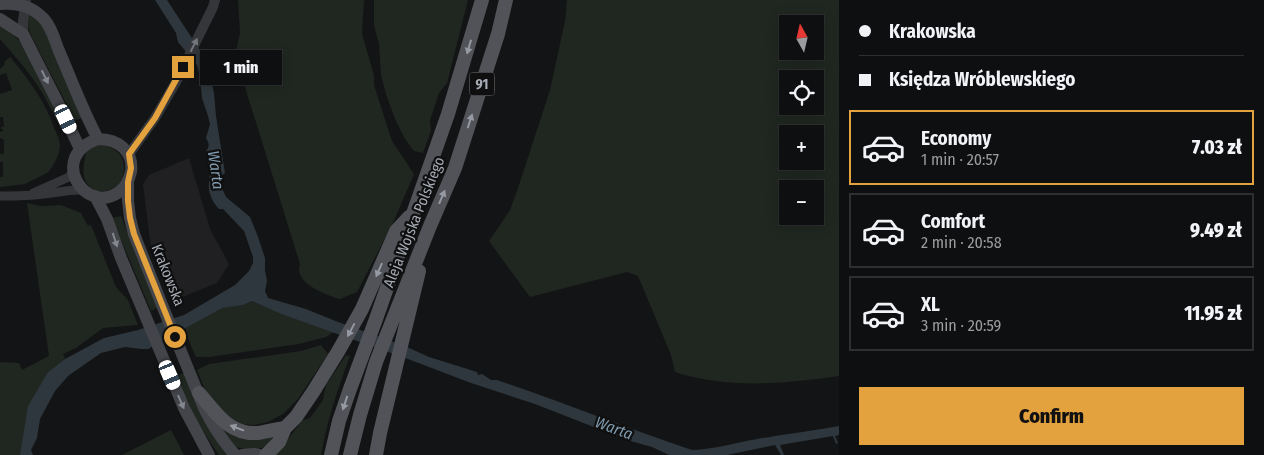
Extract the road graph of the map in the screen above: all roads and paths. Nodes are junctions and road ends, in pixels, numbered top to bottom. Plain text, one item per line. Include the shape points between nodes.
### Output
1 (482, 0) edge
2 (506, 0) edge
3 (26, 2) edge
4 (0, 4) edge
5 (214, 4) edge
6 (0, 19) edge
7 (23, 34) junction
8 (98, 139) junction
9 (80, 149) junction
10 (129, 154) junction
11 (74, 172) junction
12 (128, 182) junction
13 (83, 190) junction
14 (0, 196) edge
15 (26, 196) junction
16 (95, 196) junction
17 (413, 213) junction
18 (430, 226) junction
19 (199, 393) junction
20 (284, 428) junction
21 (209, 455) edge
22 (235, 455) edge
23 (242, 455) edge
24 (259, 455) edge
25 (266, 455) edge
26 (331, 455) edge
27 (350, 455) edge
28 (376, 455) edge

1 -> 17 main road, Aleja Wojska Polskiego / 91 via 436,152
18 -> 2 main road, Aleja Wojska Polskiego / 91 via 455,168
3 - 4 main road
3 - 7 street
3 - 8 main road via 46,22
10 -> 5 street via 176,82
6 - 7 main road
7 -> 9 main road
8 - 9 main road
8 - 10 main road via 115,142
9 - 11 main road
10 - 12 main road
11 - 13 main road
11 - 15 street
12 - 16 main road via 110,196
12 - 19 main road, Krakowska via 130,218 140,249
13 - 15 street
13 - 16 main road
14 - 15 street
16 -> 21 main road via 187,416
17 -> 20 main road via 396,231 340,350 309,399
17 -> 26 main road, Aleja Wojska Polskiego / 91 via 339,421
18 - 27 main road, Aleja Wojska Polskiego / 91 via 376,362
18 - 28 main road
20 -> 19 main road via 257,433 233,428
19 - 22 main road, Krakowska via 213,427
20 - 25 main road via 279,442
23 - 24 main road

